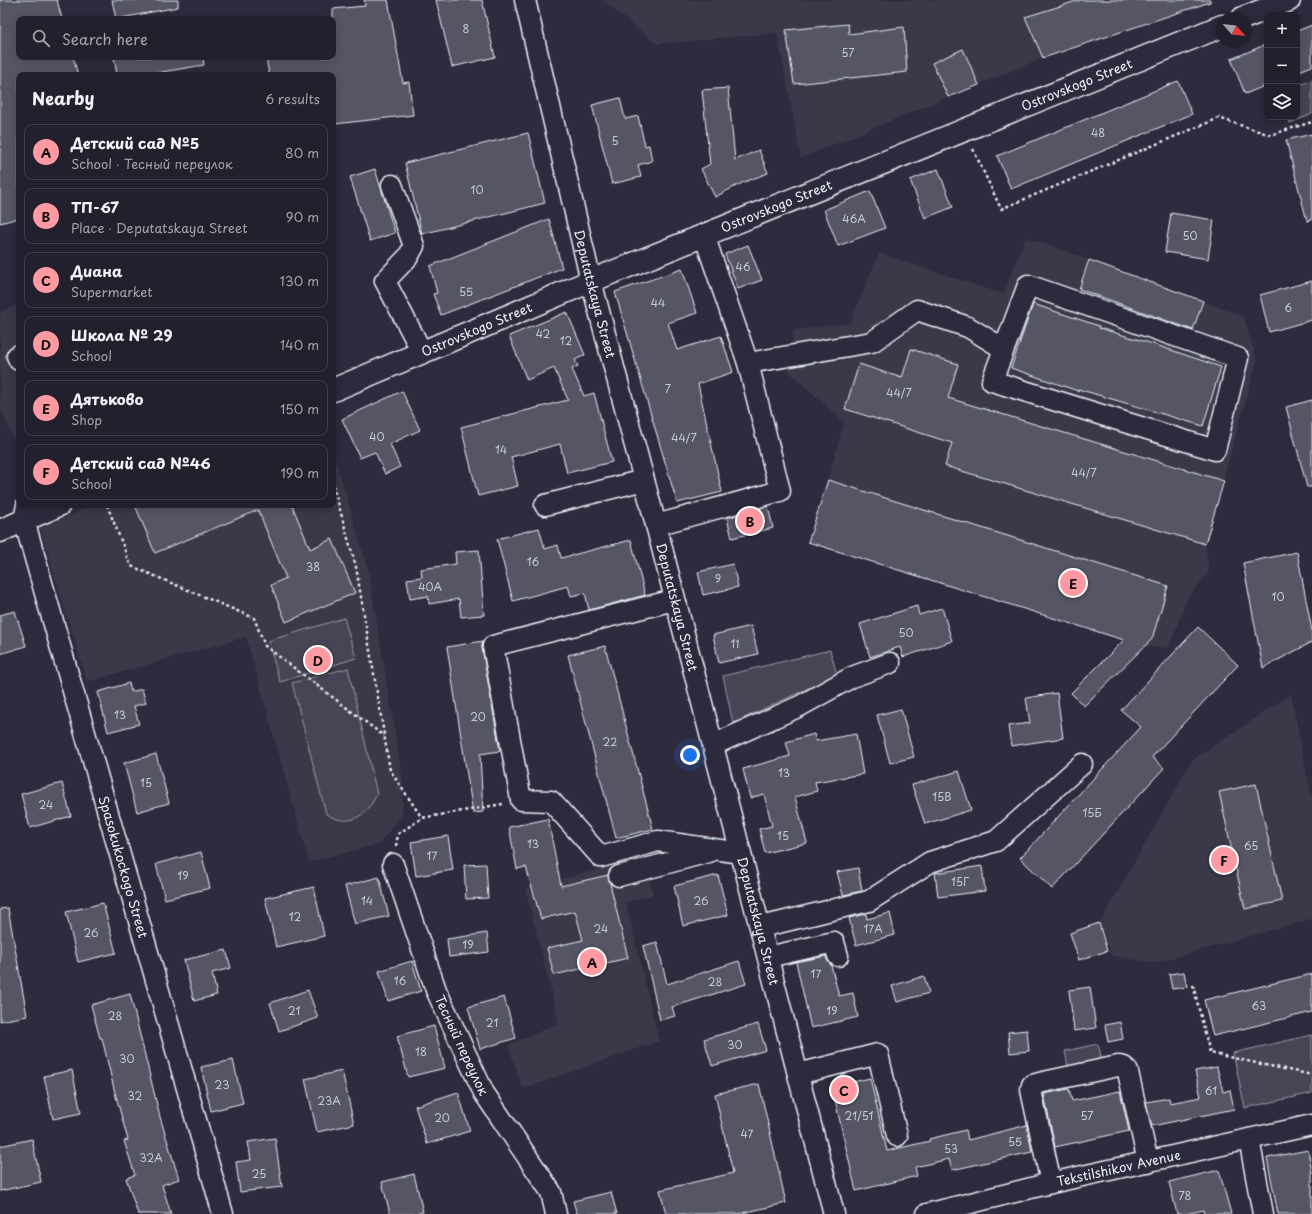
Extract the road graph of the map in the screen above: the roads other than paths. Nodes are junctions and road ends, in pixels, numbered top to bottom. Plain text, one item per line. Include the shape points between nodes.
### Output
1 (525, 0) edge
2 (1289, 0) edge
3 (1252, 14) edge
4 (1216, 28) edge
5 (392, 185) dead end
6 (704, 235) junction
7 (591, 281) junction
8 (1004, 349) junction
9 (422, 352) junction
10 (748, 363) junction
11 (336, 389) edge
12 (644, 480) junction
13 (545, 505) dead end
14 (45, 508) edge
15 (26, 512) edge
16 (656, 525) junction
17 (0, 531) edge
18 (674, 600) junction
19 (890, 663) dead end
20 (713, 745) junction
21 (1082, 764) dead end
22 (716, 850) junction
23 (741, 853) junction
24 (393, 864) road end
25 (619, 876) dead end
26 (761, 926) junction
27 (838, 956) dead end
28 (768, 957) junction
29 (798, 1074) junction
30 (1312, 1125) edge
31 (897, 1136) dead end
32 (1249, 1139) junction
33 (1148, 1162) junction
34 (1051, 1183) junction
35 (223, 1214) edge
36 (556, 1214) edge
37 (834, 1214) edge
38 (927, 1214) edge
39 (1264, 1214) edge

1 - 7 street, Deputatskaya Street
2 - 3 main road
4 - 6 main road, Ostrovskogo Street
5 - 9 street via 414,246 408,257 385,281
6 - 7 main road, Ostrovskogo Street
6 - 10 street
7 - 9 main road, Ostrovskogo Street
7 - 12 street, Deputatskaya Street
8 - 8 street via 992,381 1215,450 1238,358 1028,285
8 - 10 street via 968,327 917,310 872,342
9 - 11 main road, Ostrovskogo Street
10 - 16 street via 780,491
12 - 13 street
12 - 16 street, Deputatskaya Street
14 - 15 main road
15 - 17 main road
15 - 35 street, Spasokukoсkogo Street
16 - 18 street, Deputatskaya Street
18 - 20 street, Deputatskaya Street
18 - 22 street via 493,646 521,800 551,801 601,857 658,841
19 - 20 street via 852,677 800,706
20 - 23 street, Deputatskaya Street
21 - 26 street via 996,841 930,862 869,901
22 - 23 street
22 - 25 street
23 - 26 street, Deputatskaya Street
24 - 36 street, Тесный переулок via 436,990 484,1093 551,1192
26 - 28 street, Deputatskaya Street
27 - 28 street via 834,942
28 - 29 street, Deputatskaya Street
29 - 31 street via 878,1054
29 - 37 street, Deputatskaya Street
30 - 32 street, Tekstilshikov Avenue
32 - 33 street, Tekstilshikov Avenue
32 - 39 street
33 - 34 street, Tekstilshikov Avenue
33 - 34 street via 1126,1068 1118,1066 1039,1082 1032,1085 1031,1090
34 - 38 street, Tekstilshikov Avenue

